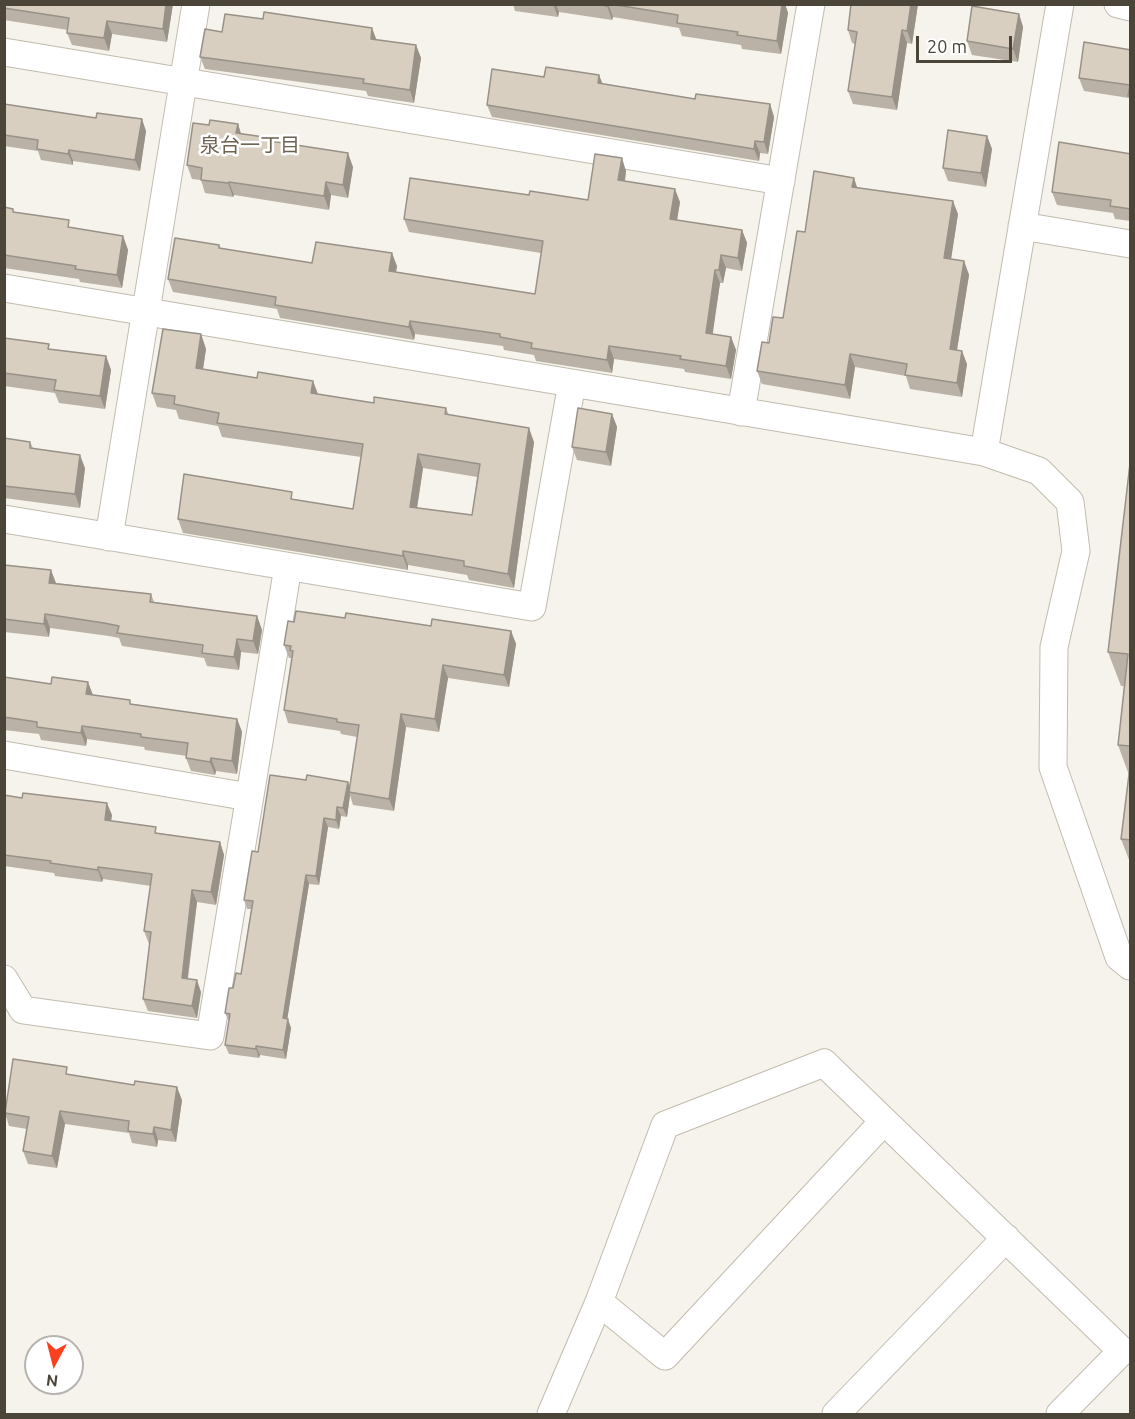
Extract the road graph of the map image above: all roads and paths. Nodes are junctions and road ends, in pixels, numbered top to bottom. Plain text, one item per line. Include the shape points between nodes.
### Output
1 (196, 4) edge
2 (811, 4) edge
3 (1060, 4) edge
4 (1118, 4) edge
5 (1131, 7) edge
6 (4, 52) edge
7 (183, 82) junction
8 (781, 181) junction
9 (1022, 226) junction
10 (1131, 244) edge
11 (4, 288) edge
12 (146, 312) junction
13 (572, 383) junction
14 (741, 412) junction
15 (984, 452) junction
16 (4, 519) edge
17 (109, 537) junction
18 (288, 567) junction
19 (4, 755) edge
20 (249, 797) junction
21 (1131, 966) edge
22 (4, 980) edge
23 (884, 1121) junction
24 (1006, 1238) junction
25 (599, 1302) junction
26 (553, 1414) edge
27 (836, 1414) edge
28 (1060, 1414) edge

1 - 7 street
2 - 8 street
3 - 9 street
4 - 5 street
6 - 7 street
7 - 8 street
7 - 12 street
8 - 14 street
9 - 10 street
9 - 15 street
11 - 12 street
12 - 13 street
12 - 17 street
13 - 14 street
13 - 18 street via 532,607
14 - 15 street
15 - 21 street via 1039,471 1070,502 1076,551 1054,647 1053,767 1119,957
16 - 17 street
17 - 18 street
18 - 20 street
19 - 20 street
20 - 22 street via 210,1036 23,1010
23 - 24 street
23 - 25 street via 665,1356
23 - 25 street via 824,1063 665,1125
24 - 27 street
24 - 28 street via 1122,1351
25 - 26 street

